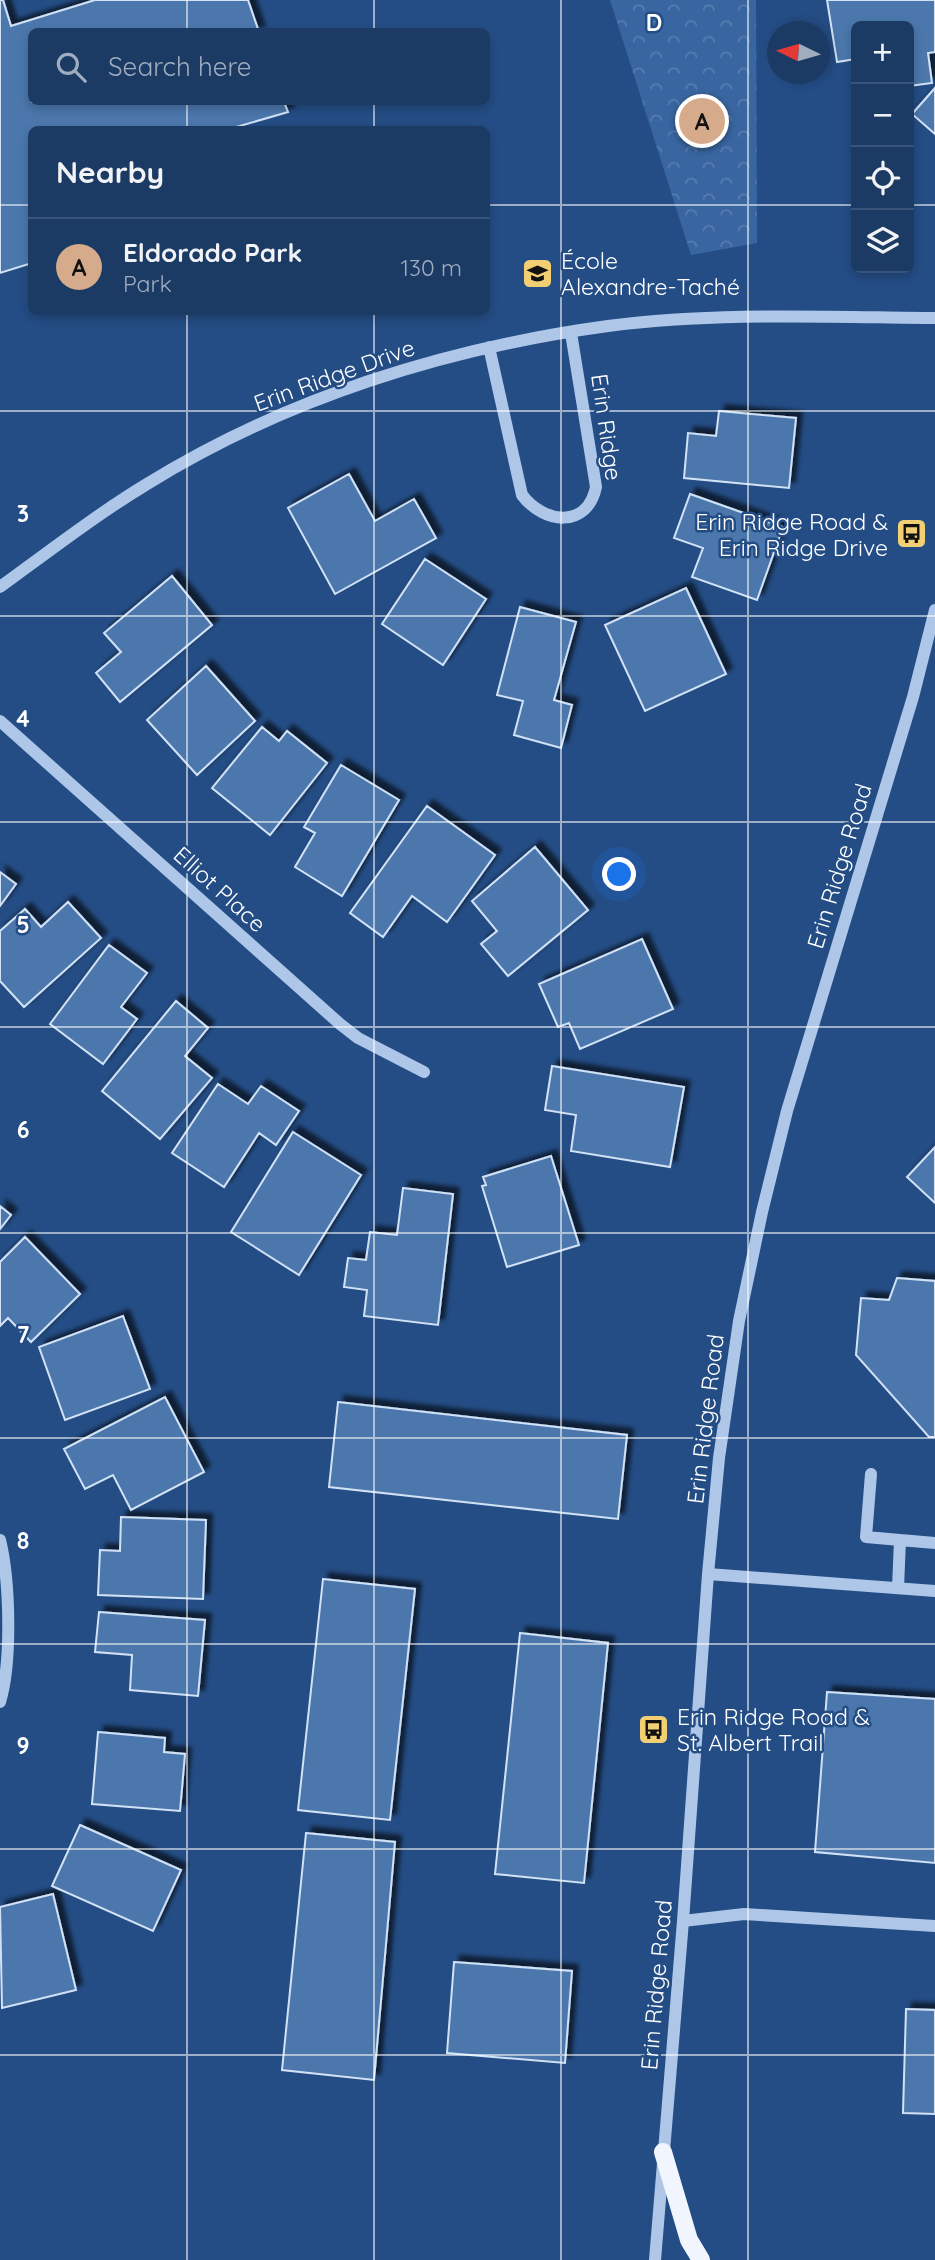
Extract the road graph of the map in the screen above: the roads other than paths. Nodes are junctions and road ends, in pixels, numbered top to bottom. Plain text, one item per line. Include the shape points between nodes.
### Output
1 (935, 318) edge
2 (571, 332) junction
3 (489, 347) junction
4 (0, 587) edge
5 (935, 610) edge
6 (0, 721) edge
7 (424, 1072) dead end
8 (872, 1474) dead end
9 (900, 1540) junction
10 (0, 1541) edge
11 (935, 1543) edge
12 (708, 1574) junction
13 (898, 1588) junction
14 (935, 1591) edge
15 (0, 1702) edge
16 (683, 1920) junction
17 (935, 1926) edge
18 (663, 2152) junction
19 (654, 2260) edge
20 (701, 2260) edge

1 - 2 street, Erin Ridge Drive via 662,321
2 - 3 street, Erin Ridge Drive
2 - 3 street, Erin Ridge via 596,487 587,509 566,517 538,511 522,495
3 - 4 street, Erin Ridge Drive via 369,380 241,433 138,489
5 - 12 street, Erin Ridge Road via 913,697 787,1111 762,1212 739,1321
6 - 7 street, Elliot Place via 340,1024
8 - 9 street via 866,1536
9 - 11 street
9 - 13 street
10 - 15 street via 8,1622
12 - 13 street
12 - 16 street, Erin Ridge Road
13 - 14 street
16 - 17 street via 744,1914
16 - 18 street, Erin Ridge Road
18 - 19 street, Erin Ridge Road
18 - 20 main road via 689,2240

